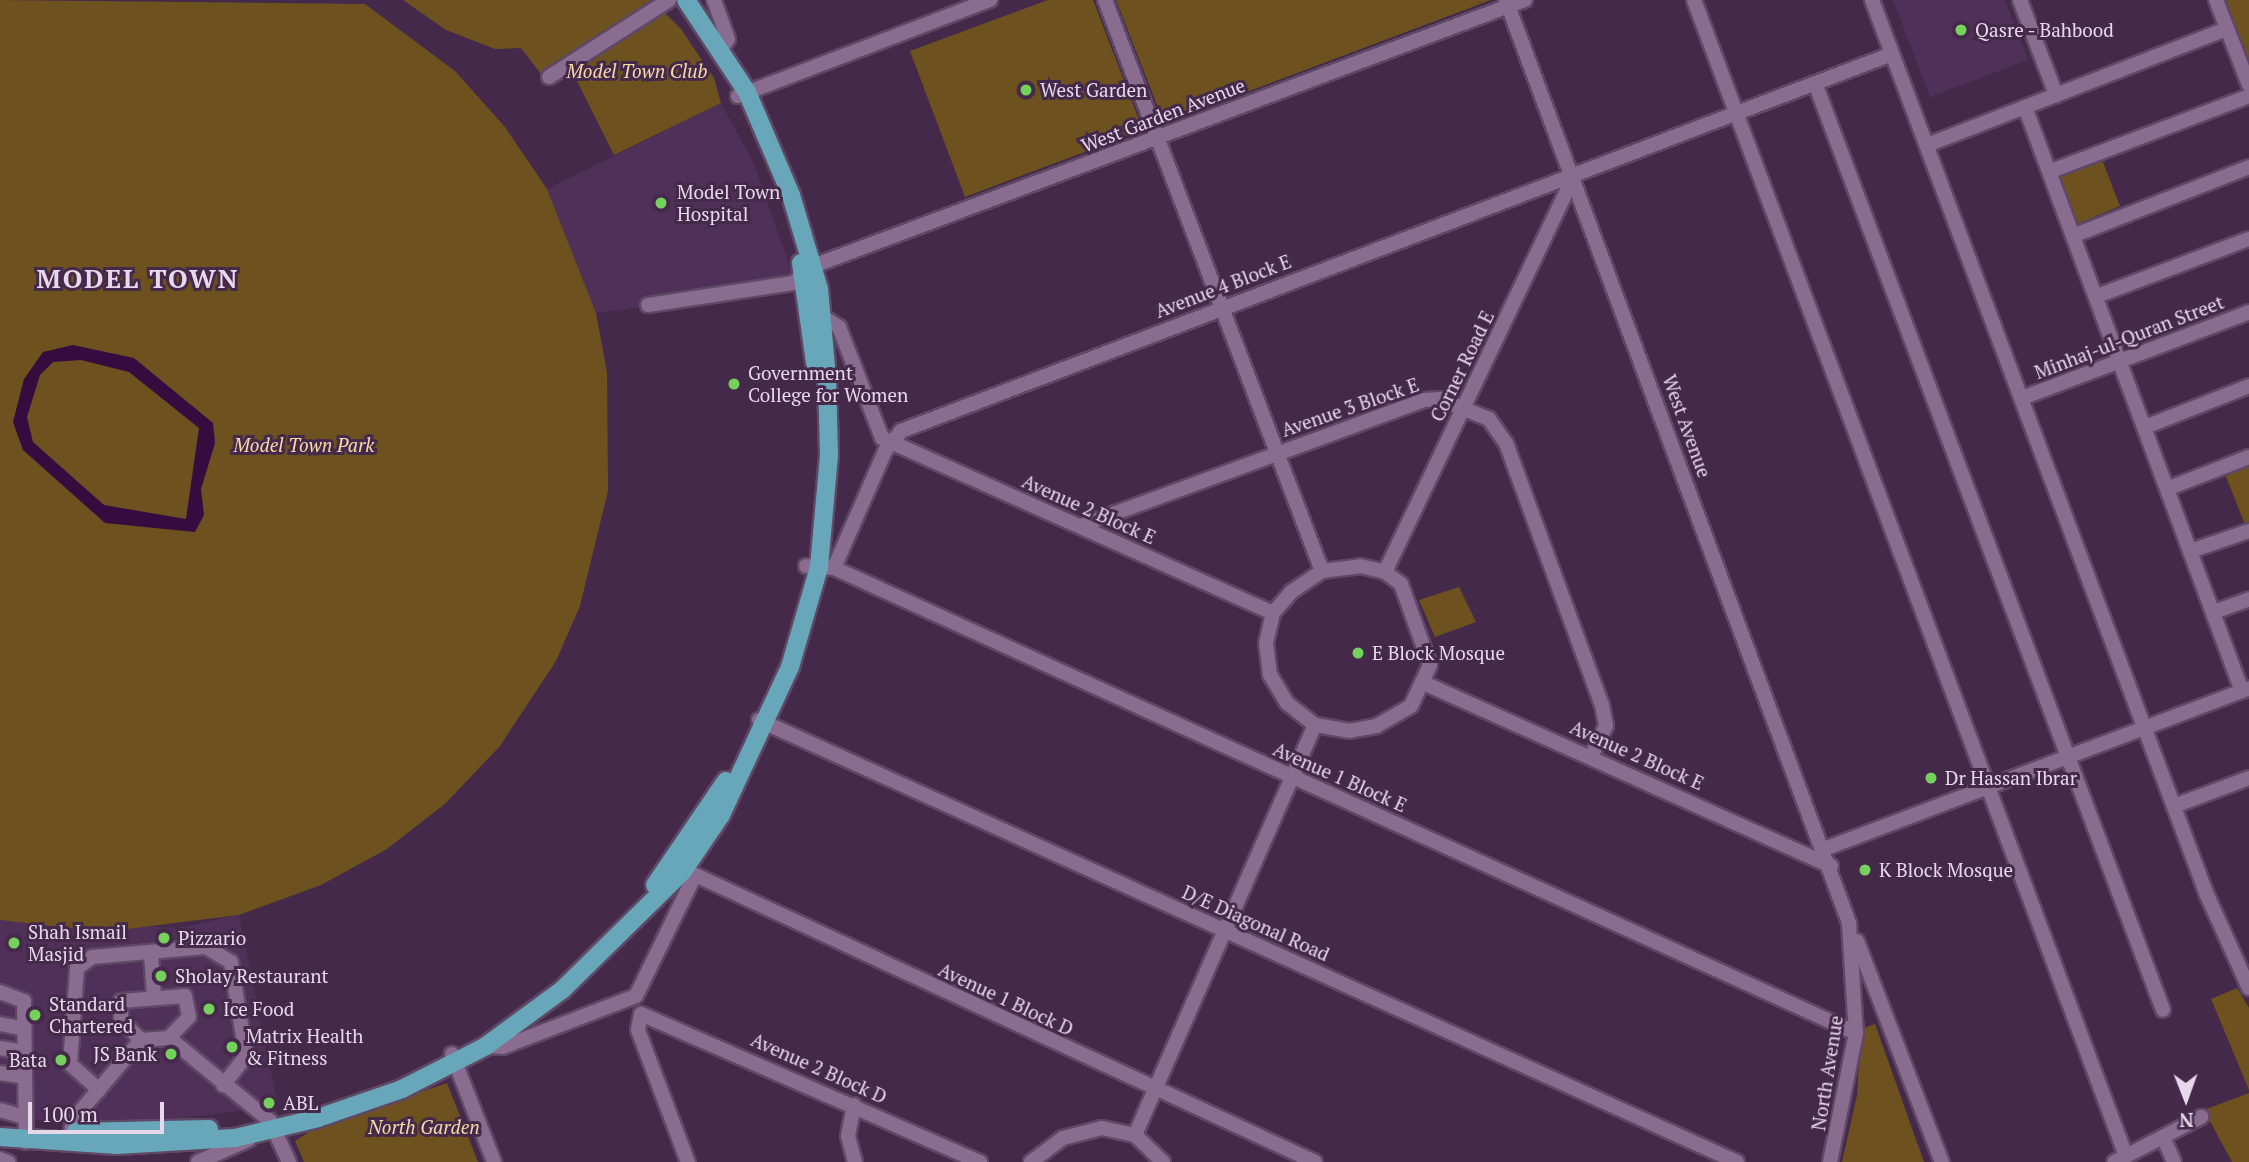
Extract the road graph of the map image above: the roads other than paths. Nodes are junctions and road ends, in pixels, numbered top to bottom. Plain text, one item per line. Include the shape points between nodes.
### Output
1 (671, 0) edge
2 (686, 0) edge
3 (714, 0) edge
4 (990, 0) edge
5 (1105, 0) edge
6 (1525, 0) edge
7 (1694, 0) edge
8 (1872, 0) edge
9 (2020, 0) edge
10 (2216, 0) edge
11 (1508, 3) edge
12 (2226, 29) junction
13 (722, 48) junction
14 (1892, 54) junction
15 (549, 77) dead end
16 (1815, 83) junction
17 (2249, 85) edge
18 (742, 94) junction
19 (2056, 95) junction
20 (2249, 96) edge
21 (2025, 107) junction
22 (1737, 116) junction
23 (1158, 138) junction
24 (1927, 145) junction
25 (2249, 167) edge
26 (2051, 171) junction
27 (1574, 176) junction
28 (2075, 235) junction
29 (2246, 240) edge
30 (2249, 256) edge
31 (808, 270) junction
32 (2097, 296) junction
33 (648, 305) dead end
34 (1223, 306) junction
35 (2249, 312) edge
36 (823, 317) junction
37 (2121, 362) junction
38 (2249, 386) edge
39 (2022, 398) junction
40 (1462, 409) junction
41 (2145, 426) junction
42 (890, 441) junction
43 (1277, 453) junction
44 (2249, 457) edge
45 (2169, 488) junction
46 (1080, 526) junction
47 (2249, 531) edge
48 (2190, 551) junction
49 (820, 567) junction
50 (1322, 571) junction
51 (1385, 572) junction
52 (2249, 599) edge
53 (1273, 612) junction
54 (2214, 612) junction
55 (1426, 684) junction
56 (2246, 690) edge
57 (763, 722) junction
58 (1315, 724) junction
59 (2145, 727) junction
60 (1592, 755) junction
61 (2066, 761) junction
62 (1291, 775) junction
63 (2249, 778) edge
64 (1989, 789) junction
65 (2175, 806) junction
66 (1824, 849) junction
67 (1831, 866) junction
68 (683, 871) junction
69 (1849, 923) junction
70 (1223, 930) junction
71 (151, 954) junction
72 (2249, 988) edge
73 (0, 992) edge
74 (154, 997) junction
75 (632, 999) junction
76 (2163, 1010) dead end
77 (641, 1014) junction
78 (0, 1024) edge
79 (25, 1029) junction
80 (1856, 1033) junction
81 (169, 1038) junction
82 (141, 1040) junction
83 (486, 1046) junction
84 (0, 1048) edge
85 (24, 1052) junction
86 (454, 1059) junction
87 (0, 1073) edge
88 (24, 1077) junction
89 (223, 1085) junction
90 (1156, 1088) junction
91 (99, 1090) junction
92 (854, 1105) junction
93 (0, 1110) edge
94 (2200, 1117) dead end
95 (0, 1125) edge
96 (273, 1125) junction
97 (26, 1130) junction
98 (1135, 1135) junction
99 (0, 1137) edge
100 (2163, 1137) junction
101 (71, 1138) junction
102 (0, 1159) edge
103 (2120, 1159) edge
104 (8, 1162) edge
105 (198, 1162) edge
106 (289, 1162) edge
107 (494, 1162) edge
108 (688, 1162) edge
109 (855, 1162) edge
110 (980, 1162) edge
111 (1031, 1162) edge
112 (1163, 1162) edge
113 (1315, 1162) edge
114 (1737, 1162) edge
115 (1830, 1162) edge
116 (1941, 1162) edge
117 (2174, 1162) edge

1 - 15 street
1 - 18 main road
2 - 13 main road
3 - 13 street via 728,39
4 - 18 street
5 - 23 street
6 - 11 street, West Garden Avenue
7 - 22 street
8 - 14 street
9 - 19 street
10 - 12 street
11 - 23 street, West Garden Avenue
11 - 27 street, West Avenue
12 - 17 street
12 - 19 street
13 - 18 main road
14 - 16 street, Avenue 4 Block E
14 - 24 street
16 - 22 street, Avenue 4 Block E
16 - 61 street
18 - 31 main road
19 - 21 street
20 - 26 street
21 - 24 street
21 - 26 street
22 - 27 street, Avenue 4 Block E
22 - 64 street
23 - 31 street, West Garden Avenue
23 - 34 street
24 - 39 street
25 - 28 street
26 - 28 street
27 - 34 street, Avenue 4 Block E
27 - 40 street, Corner Road E
27 - 66 street, West Avenue
28 - 32 street
29 - 30 street
29 - 32 street
31 - 33 street, West Garden Avenue via 777,287
31 - 36 main road
31 - 49 main road
32 - 37 street
34 - 42 street, Avenue 4 Block E via 901,431
34 - 43 street
35 - 37 street, Minhaj-ul-Quran Street
36 - 42 street via 839,327 878,434
36 - 49 main road via 829,455
37 - 39 street, Minhaj-ul-Quran Street
37 - 41 street
38 - 41 street
39 - 59 street
40 - 43 street, Avenue 3 Block E via 1440,399 1423,400
40 - 51 street, Corner Road E
40 - 60 street, Avenue 3 Block E via 1489,419 1506,443 1602,705 1606,726
41 - 45 street
42 - 46 street, Avenue 2 Block E
42 - 49 street
43 - 46 street, Avenue 3 Block E
43 - 50 street
44 - 45 street
45 - 48 street
46 - 53 street, Avenue 2 Block E
47 - 48 street
48 - 54 street
49 - 57 main road
49 - 62 street, Avenue 1 Block E
50 - 51 street via 1360,566
50 - 53 street
51 - 55 street via 1401,584 1418,618 1430,664
52 - 54 street
53 - 58 street via 1266,643 1270,675 1287,703
54 - 56 street
55 - 58 street via 1411,706 1377,726 1350,731
55 - 60 street, Avenue 2 Block E
56 - 59 street
57 - 68 main road via 721,815
57 - 70 street, D/E Diagonal Road
58 - 62 street
59 - 61 street
59 - 65 street
60 - 67 street, Avenue 2 Block E
61 - 64 street
61 - 76 street
62 - 70 street
62 - 80 street, Avenue 1 Block E
63 - 65 street
64 - 66 street
64 - 103 street
65 - 72 street
66 - 67 street, West Avenue
67 - 69 street, North Avenue
68 - 75 street
68 - 83 main road via 562,990
68 - 86 main road via 557,982
68 - 90 street, Avenue 1 Block D
69 - 80 street, North Avenue
69 - 116 street
70 - 90 street
70 - 114 street, D/E Diagonal Road
71 - 74 street
71 - 89 street via 206,947 231,962 246,1056
71 - 91 street via 92,957 75,972 70,1064
73 - 79 street via 23,999
74 - 81 street via 181,995 190,1002 189,1017
74 - 82 street via 120,1004 121,1020
75 - 77 street
75 - 83 street via 503,1047
77 - 92 street, Avenue 2 Block D
77 - 108 street via 638,1030
78 - 79 street
79 - 85 street
80 - 115 street, North Avenue
81 - 82 street
81 - 89 street
82 - 91 street
83 - 86 main road
84 - 85 street
85 - 88 street
86 - 96 main road via 376,1099
86 - 107 street
87 - 88 street
88 - 97 street
89 - 96 street
90 - 98 street
90 - 113 street, Avenue 1 Block D
91 - 101 street via 72,1121
92 - 109 street via 848,1136
92 - 110 street, Avenue 2 Block D
93 - 97 street
94 - 100 street
95 - 97 main road
96 - 101 main road via 205,1141
96 - 105 street
96 - 106 street
97 - 99 main road
97 - 101 main road
98 - 111 street via 1102,1128 1076,1133
98 - 112 street
100 - 103 street
100 - 117 street
102 - 104 street

